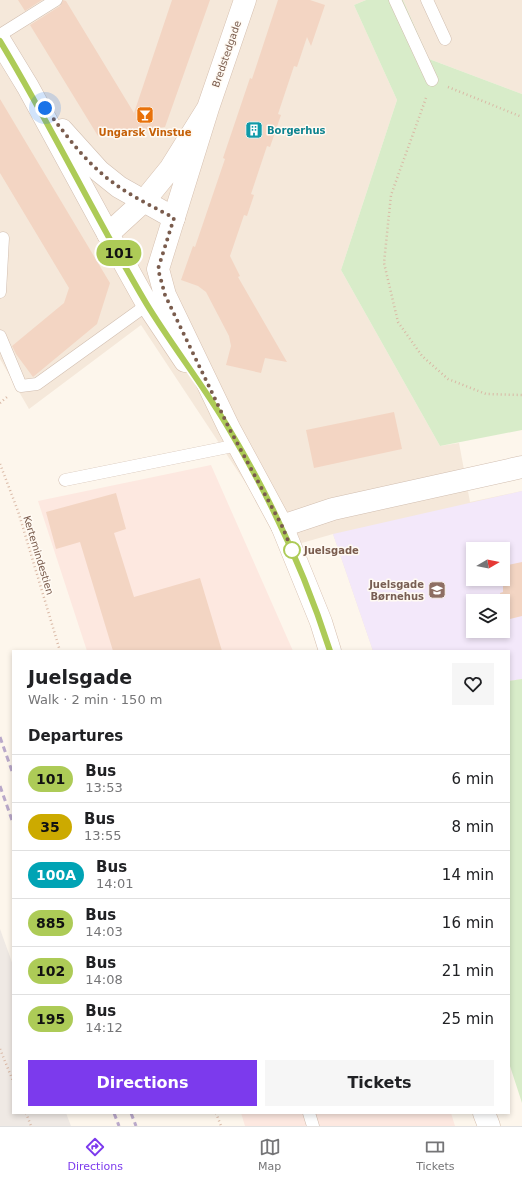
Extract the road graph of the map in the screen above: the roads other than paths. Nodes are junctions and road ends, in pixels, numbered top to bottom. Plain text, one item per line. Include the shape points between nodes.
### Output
1 (56, 0) edge
2 (245, 0) edge
3 (395, 0) edge
4 (427, 0) edge
5 (0, 36) edge
6 (445, 39) dead end
7 (0, 41) edge
8 (432, 80) road end
9 (28, 87) junction
10 (208, 108) junction
11 (144, 201) junction
12 (174, 218) junction
13 (108, 234) junction
14 (3, 238) dead end
15 (158, 269) junction
16 (130, 274) junction
17 (0, 292) edge
18 (156, 299) junction
19 (0, 336) edge
20 (234, 437) junction
21 (522, 467) edge
22 (65, 480) dead end
23 (282, 526) junction
24 (330, 650) edge
25 (309, 1114) edge
26 (484, 1114) edge
27 (313, 1126) edge
28 (489, 1126) edge

1 - 5 lane
2 - 10 main road, Bredstedgade
3 - 8 lane
4 - 6 lane
7 - 9 main road
9 - 11 main road via 99,171 119,187
9 - 13 main road
10 - 11 main road, Bredstedgade via 170,169
10 - 12 main road, Bredstedgade
11 - 12 main road
11 - 13 main road, Bredstedgade
12 - 15 main road, Bredstedgade
13 - 16 main road
14 - 17 lane
15 - 16 main road
15 - 18 main road
16 - 18 main road
18 - 19 lane via 37,384 21,386
18 - 20 main road
20 - 22 lane
20 - 23 main road
21 - 23 main road via 333,509
23 - 24 main road
25 - 27 lane
26 - 28 main road

